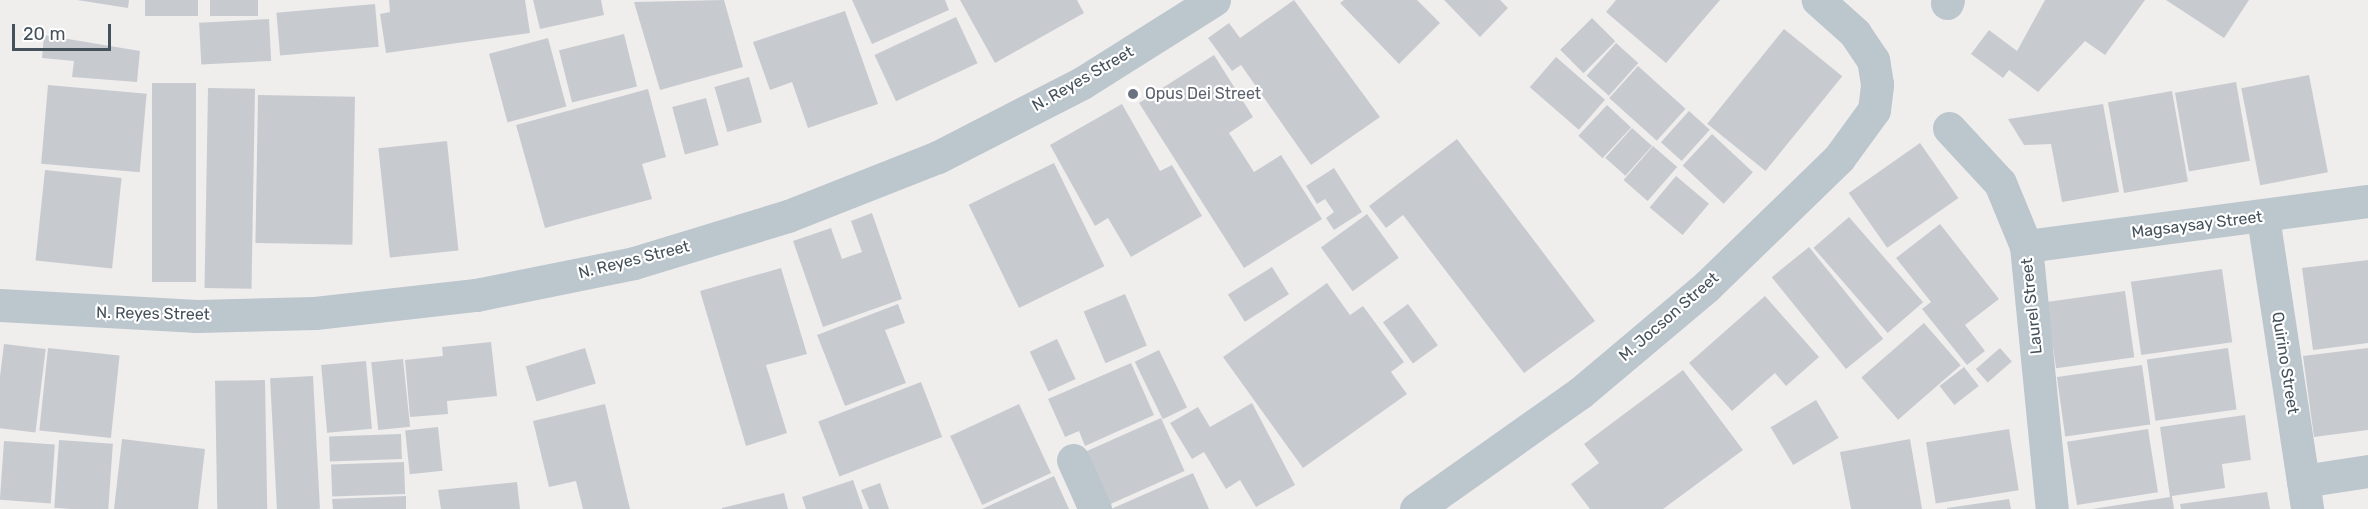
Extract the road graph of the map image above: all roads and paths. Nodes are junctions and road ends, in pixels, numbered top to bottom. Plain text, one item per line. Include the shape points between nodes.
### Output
1 (1214, 0) edge
2 (1818, 0) edge
3 (1949, 129) dead end
4 (2368, 201) edge
5 (2263, 217) junction
6 (2026, 246) junction
7 (0, 305) edge
8 (1073, 460) dead end
9 (2368, 471) edge
10 (2305, 495) edge
11 (1095, 509) edge
12 (1416, 509) edge
13 (2052, 509) edge

1 - 7 street, N. Reyes Street via 1082,83 938,156 788,216 634,263 476,295 315,313 197,316
2 - 12 street, M. Jocson Street via 1855,33 1873,60 1877,84 1874,110 1839,158 1707,286 1580,393
3 - 6 street, Laurel Street via 2000,183
4 - 5 street, Magsaysay Street
5 - 6 street, Magsaysay Street
5 - 10 street, Quirino Street
6 - 13 street, Laurel Street
8 - 11 street
9 - 10 street

